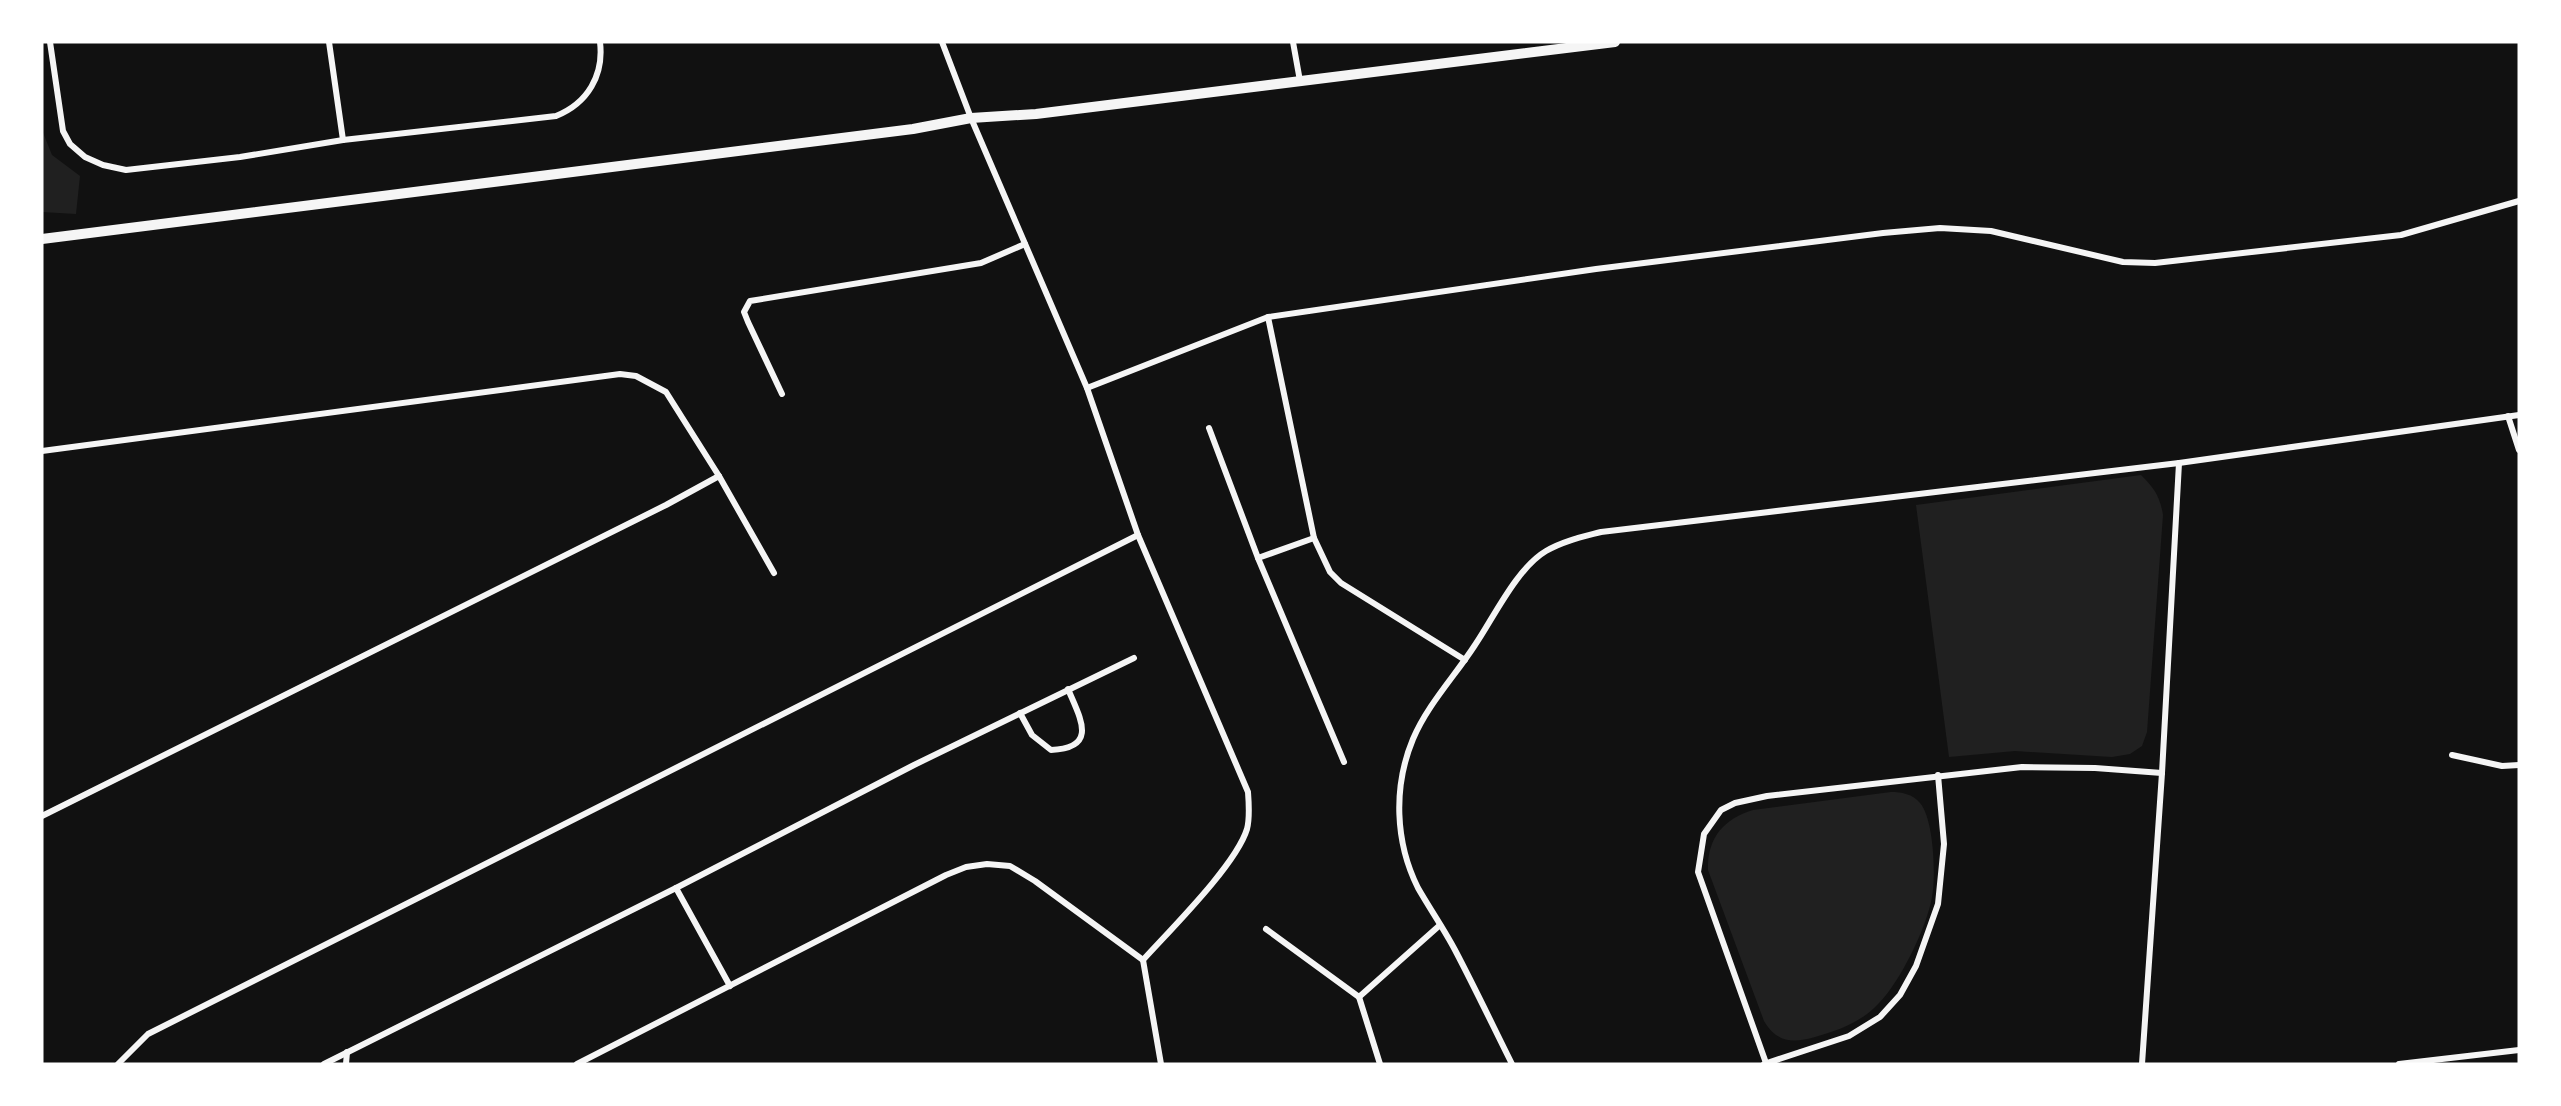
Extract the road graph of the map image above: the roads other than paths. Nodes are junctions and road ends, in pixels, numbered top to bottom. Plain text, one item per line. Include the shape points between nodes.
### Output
1 (50, 42) edge
2 (329, 42) edge
3 (600, 42) edge
4 (942, 42) edge
5 (1293, 42) edge
6 (1615, 42) edge
7 (1300, 81) junction
8 (971, 118) junction
9 (343, 140) junction
10 (2519, 201) edge
11 (42, 239) edge
12 (1025, 244) junction
13 (1268, 317) junction
14 (1087, 388) junction
15 (782, 394) dead end
16 (2519, 415) edge
17 (2508, 416) junction
18 (1209, 428) dead end
19 (2519, 450) edge
20 (42, 451) edge
21 (2179, 463) junction
22 (719, 476) junction
23 (1138, 535) junction
24 (1314, 538) junction
25 (1258, 558) junction
26 (774, 573) dead end
27 (1134, 658) dead end
28 (1465, 660) junction
29 (1068, 689) junction
30 (1020, 713) junction
31 (2452, 755) dead end
32 (1344, 762) dead end
33 (2519, 765) edge
34 (2162, 773) junction
35 (1938, 775) junction
36 (42, 816) edge
37 (675, 888) junction
38 (1440, 925) junction
39 (1266, 929) dead end
40 (1143, 960) junction
41 (730, 986) junction
42 (1359, 997) junction
43 (2519, 1050) edge
44 (347, 1052) junction
45 (2418, 1063) edge
46 (118, 1064) edge
47 (324, 1064) edge
48 (346, 1064) edge
49 (577, 1064) edge
50 (1161, 1064) edge
51 (1380, 1064) edge
52 (1512, 1064) edge
53 (1765, 1064) edge
54 (2142, 1064) edge
55 (2399, 1064) edge

1 - 9 street via 63,131 70,144 85,157 103,165 126,170
2 - 9 street
3 - 9 street via 602,57 596,81 570,110 556,116
4 - 8 street
5 - 7 street
6 - 7 street
7 - 8 street via 1036,114
8 - 11 street via 913,129
8 - 12 street
10 - 13 street via 2401,235 2187,261 2123,262 1991,231 1940,228 1596,269
12 - 14 street
12 - 15 street via 981,263 750,301 744,312
13 - 14 street
13 - 24 street
14 - 23 street
16 - 17 street
17 - 19 street
17 - 21 street
18 - 25 street
20 - 22 street via 620,374 636,376 666,392
21 - 28 street via 1601,532 1566,541 1544,552 1525,570
21 - 34 street
22 - 26 street
22 - 36 street
23 - 40 street via 1240,771 1249,809 1247,829 1239,848
23 - 46 street via 148,1034
24 - 25 street
24 - 28 street via 1330,572 1341,584
25 - 32 street
27 - 29 street
28 - 38 street via 1413,738 1400,783 1404,851 1418,887
29 - 30 street
29 - 30 street via 1083,726 1077,744 1051,750 1032,735
30 - 37 street
31 - 33 street via 2502,766
34 - 35 street via 2022,767
34 - 54 street
35 - 53 street via 1944,844 1938,903 1916,966 1900,995 1880,1017 1849,1036
35 - 53 street via 1767,796 1735,803 1721,810 1711,823 1701,846 1698,872
37 - 41 street
37 - 44 street
38 - 42 street
38 - 52 street
39 - 42 street
40 - 41 street via 1035,881 1010,866 987,864 946,875
40 - 50 street
41 - 49 street
42 - 51 street
43 - 45 street
44 - 47 street
44 - 48 street
45 - 55 street

